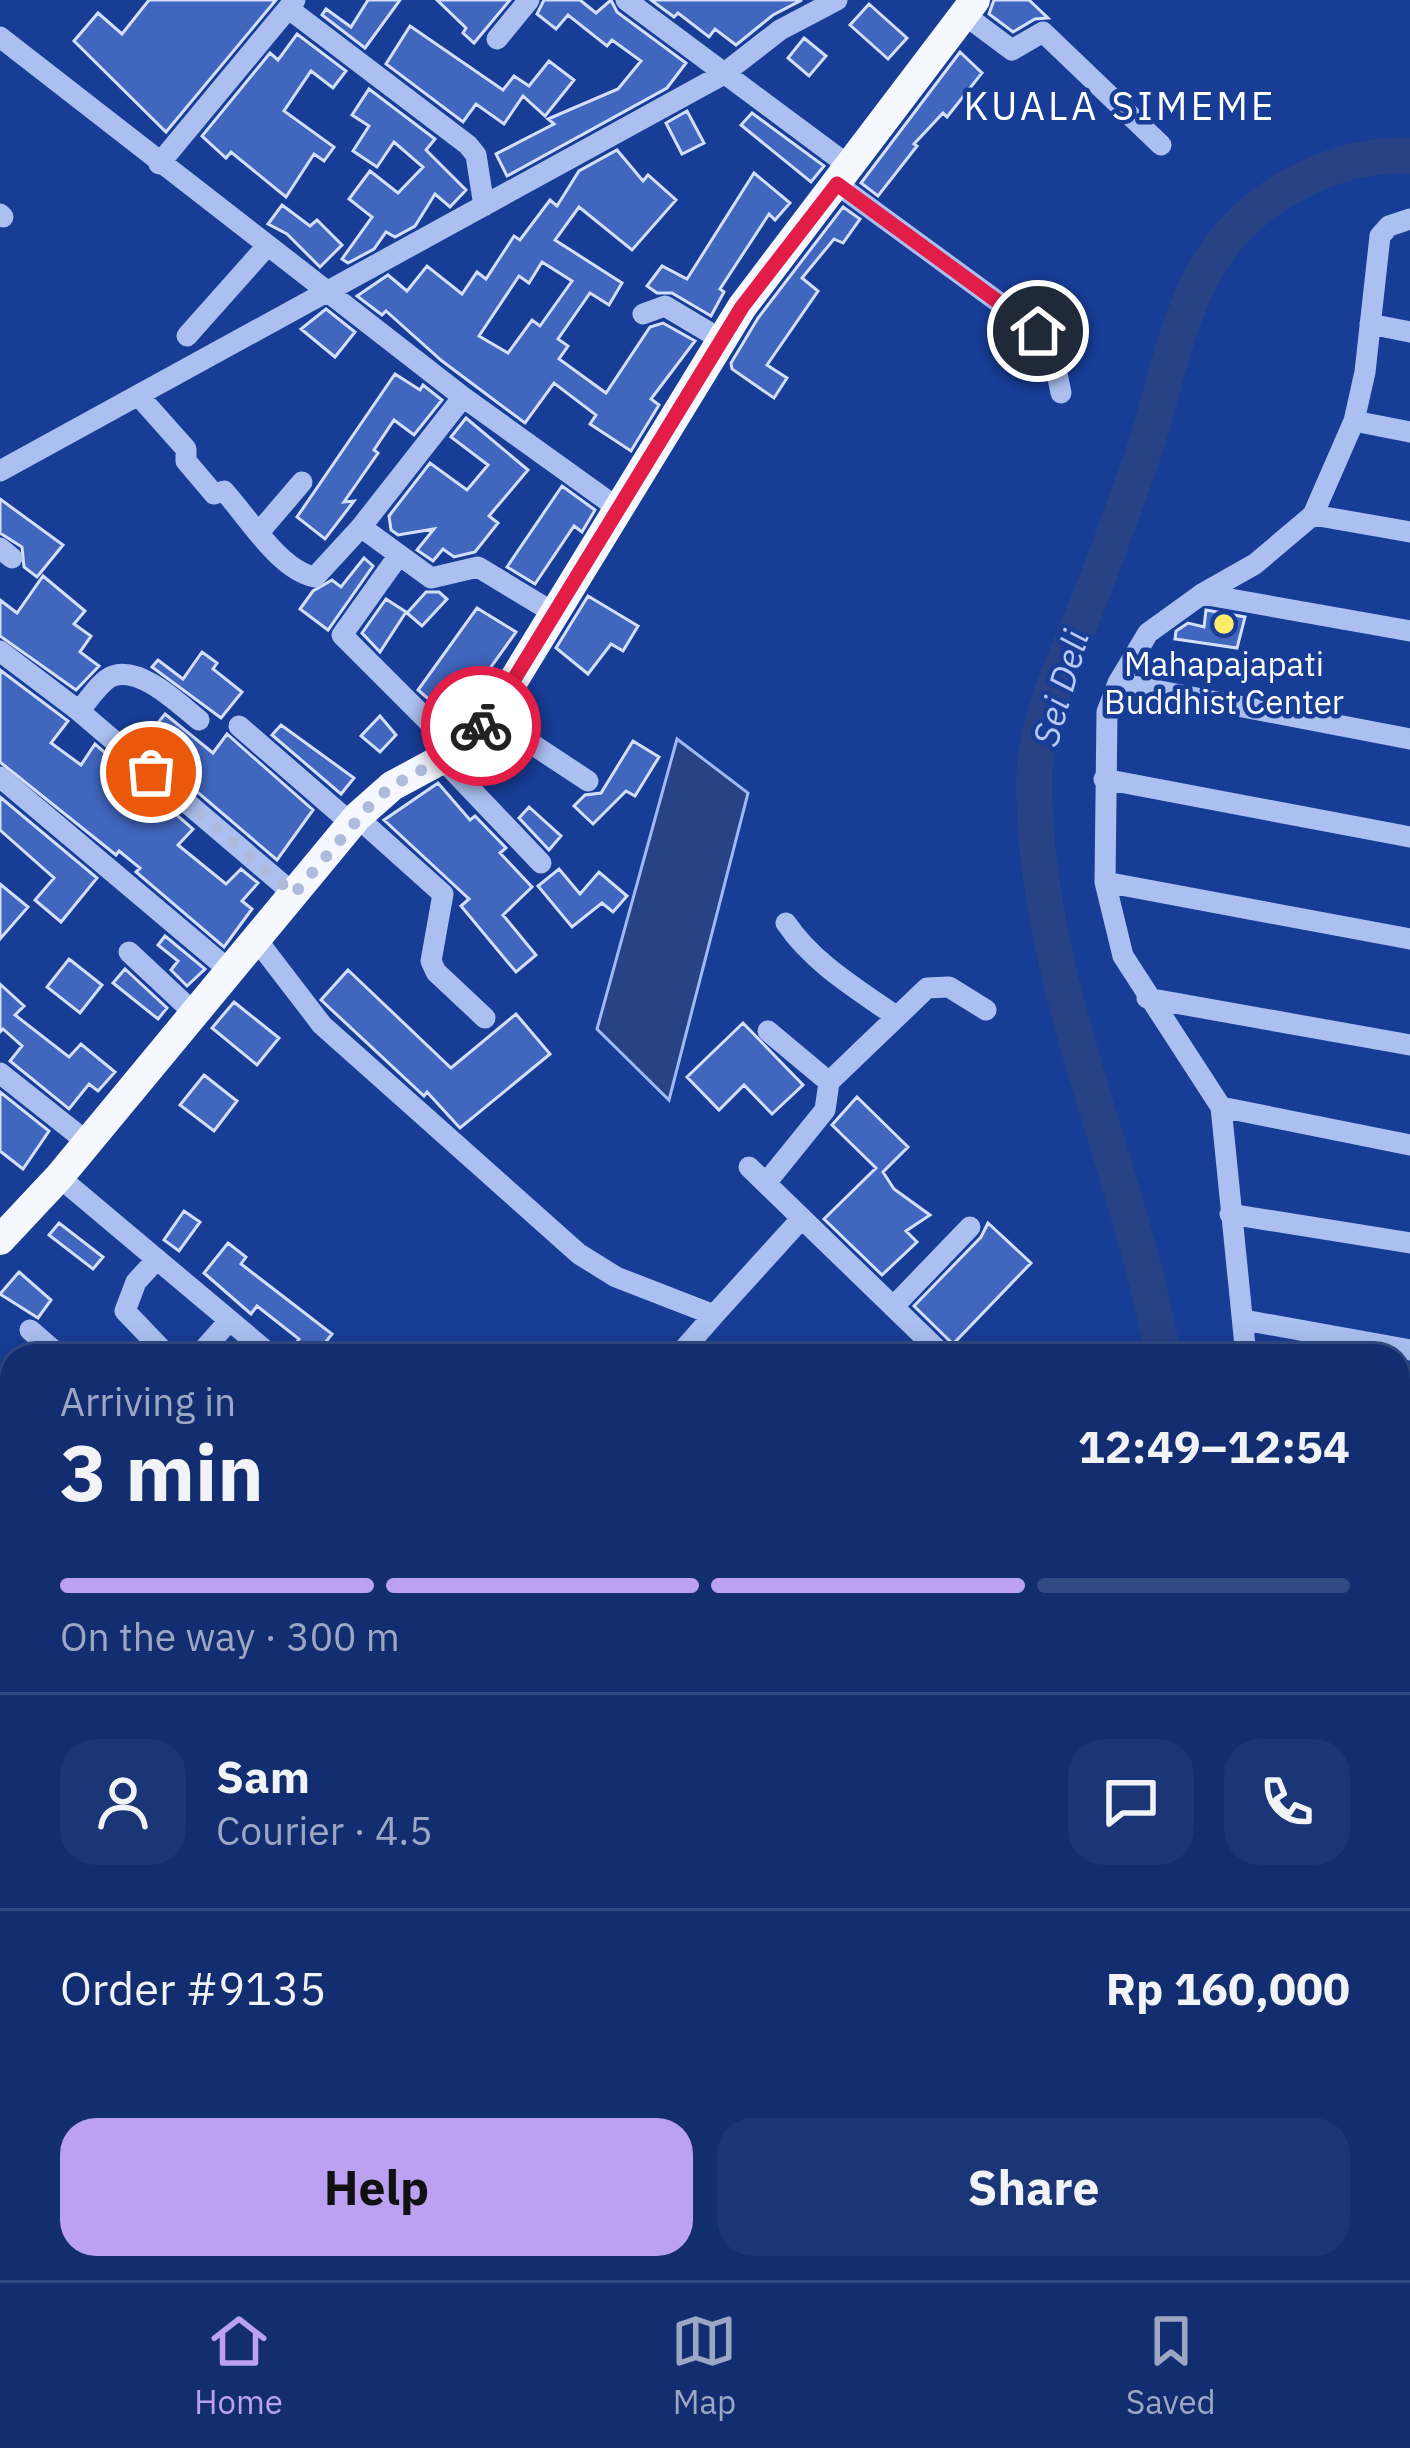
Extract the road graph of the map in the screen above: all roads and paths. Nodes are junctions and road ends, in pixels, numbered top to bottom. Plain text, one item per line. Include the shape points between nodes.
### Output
1 (529, 0) edge
2 (626, 0) edge
3 (837, 0) edge
4 (292, 4) edge
5 (970, 8) edge
6 (497, 39) dead end
7 (2, 43) edge
8 (722, 75) junction
9 (1161, 145) dead end
10 (159, 164) junction
11 (843, 175) junction
12 (484, 206) junction
13 (1406, 222) edge
14 (267, 246) junction
15 (331, 292) junction
16 (643, 314) dead end
17 (1370, 324) junction
18 (1410, 332) edge
19 (187, 336) dead end
20 (722, 340) junction
21 (1061, 393) dead end
22 (137, 395) junction
23 (463, 397) junction
24 (1354, 421) junction
25 (1410, 432) edge
26 (0, 471) edge
27 (302, 482) dead end
28 (619, 508) junction
29 (1313, 514) junction
30 (361, 527) junction
31 (261, 530) junction
32 (1410, 532) edge
33 (399, 555) junction
34 (1202, 594) junction
35 (554, 614) junction
36 (1410, 631) edge
37 (0, 651) edge
38 (1118, 683) junction
39 (79, 711) junction
40 (491, 717) junction
41 (200, 720) dead end
42 (238, 726) dead end
43 (1410, 739) edge
44 (449, 754) junction
45 (0, 777) edge
46 (1104, 779) junction
47 (588, 781) dead end
48 (354, 820) junction
49 (1410, 837) edge
50 (541, 863) dead end
51 (1105, 882) junction
52 (294, 894) junction
53 (786, 923) dead end
54 (1410, 939) edge
55 (256, 940) junction
56 (129, 952) dead end
57 (229, 970) junction
58 (1147, 998) junction
59 (986, 1010) dead end
60 (193, 1011) junction
61 (896, 1017) junction
62 (485, 1018) dead end
63 (768, 1031) dead end
64 (1410, 1045) edge
65 (0, 1073) edge
66 (829, 1082) junction
67 (1221, 1107) junction
68 (87, 1142) junction
69 (1410, 1145) edge
70 (59, 1177) junction
71 (1231, 1214) junction
72 (802, 1218) junction
73 (970, 1227) dead end
74 (0, 1240) edge
75 (1410, 1243) edge
76 (157, 1259) junction
77 (893, 1307) junction
78 (714, 1315) junction
79 (1244, 1320) junction
80 (229, 1321) junction
81 (30, 1330) dead end
82 (46, 1344) edge
83 (157, 1344) edge
84 (209, 1344) edge
85 (257, 1344) edge
86 (689, 1344) edge
87 (932, 1344) edge
88 (1245, 1344) edge
89 (1377, 1344) edge

1 - 6 street
2 - 8 street
3 - 8 street via 780,30
4 - 10 street
4 - 12 street via 468,145
5 - 9 street via 1012,50 1042,32
5 - 11 main road
7 - 10 street
8 - 11 street
8 - 12 street
10 - 14 street
11 - 20 main road
11 - 21 street via 1038,331 1052,349
12 - 15 street
13 - 17 street via 1380,236
14 - 15 street
14 - 19 street
15 - 22 street
15 - 23 street
16 - 20 street via 665,306
17 - 18 street
17 - 24 street
20 - 28 main road
22 - 26 street
22 - 31 street via 214,494 224,491
23 - 28 street
23 - 30 street
24 - 25 street
24 - 29 street
27 - 31 street
28 - 35 main road
29 - 32 street
29 - 34 street via 1255,564
30 - 31 street via 315,577
30 - 33 street
33 - 35 street via 437,580 478,567
33 - 44 street via 342,634
34 - 36 street
34 - 38 street via 1148,633
35 - 40 main road
37 - 39 street
38 - 43 street
38 - 46 street via 1107,712
39 - 41 street via 118,674 156,687
39 - 52 street
40 - 44 main road
40 - 47 street
42 - 48 street
44 - 48 main road via 392,786
44 - 50 street
45 - 57 street
46 - 49 street
46 - 51 street
48 - 52 main road
48 - 62 street via 443,894 431,961
51 - 54 street
51 - 58 street via 1123,956
52 - 55 main road
53 - 61 street via 812,954
55 - 57 main road
55 - 78 street via 322,1025 579,1254
56 - 60 street
57 - 60 main road
58 - 64 street
58 - 67 street
59 - 61 street via 950,987 927,988
60 - 68 main road
61 - 66 street
63 - 66 street
65 - 68 street
66 - 72 street via 825,1110 757,1175
67 - 69 street
67 - 71 street
68 - 70 main road
70 - 74 main road
70 - 76 street
71 - 75 street
71 - 79 street
72 - 77 street
72 - 78 street
73 - 77 street
76 - 80 street
76 - 83 street via 125,1311
77 - 87 street
78 - 86 street
79 - 88 street
79 - 89 street
80 - 84 street
80 - 85 street
81 - 82 street

